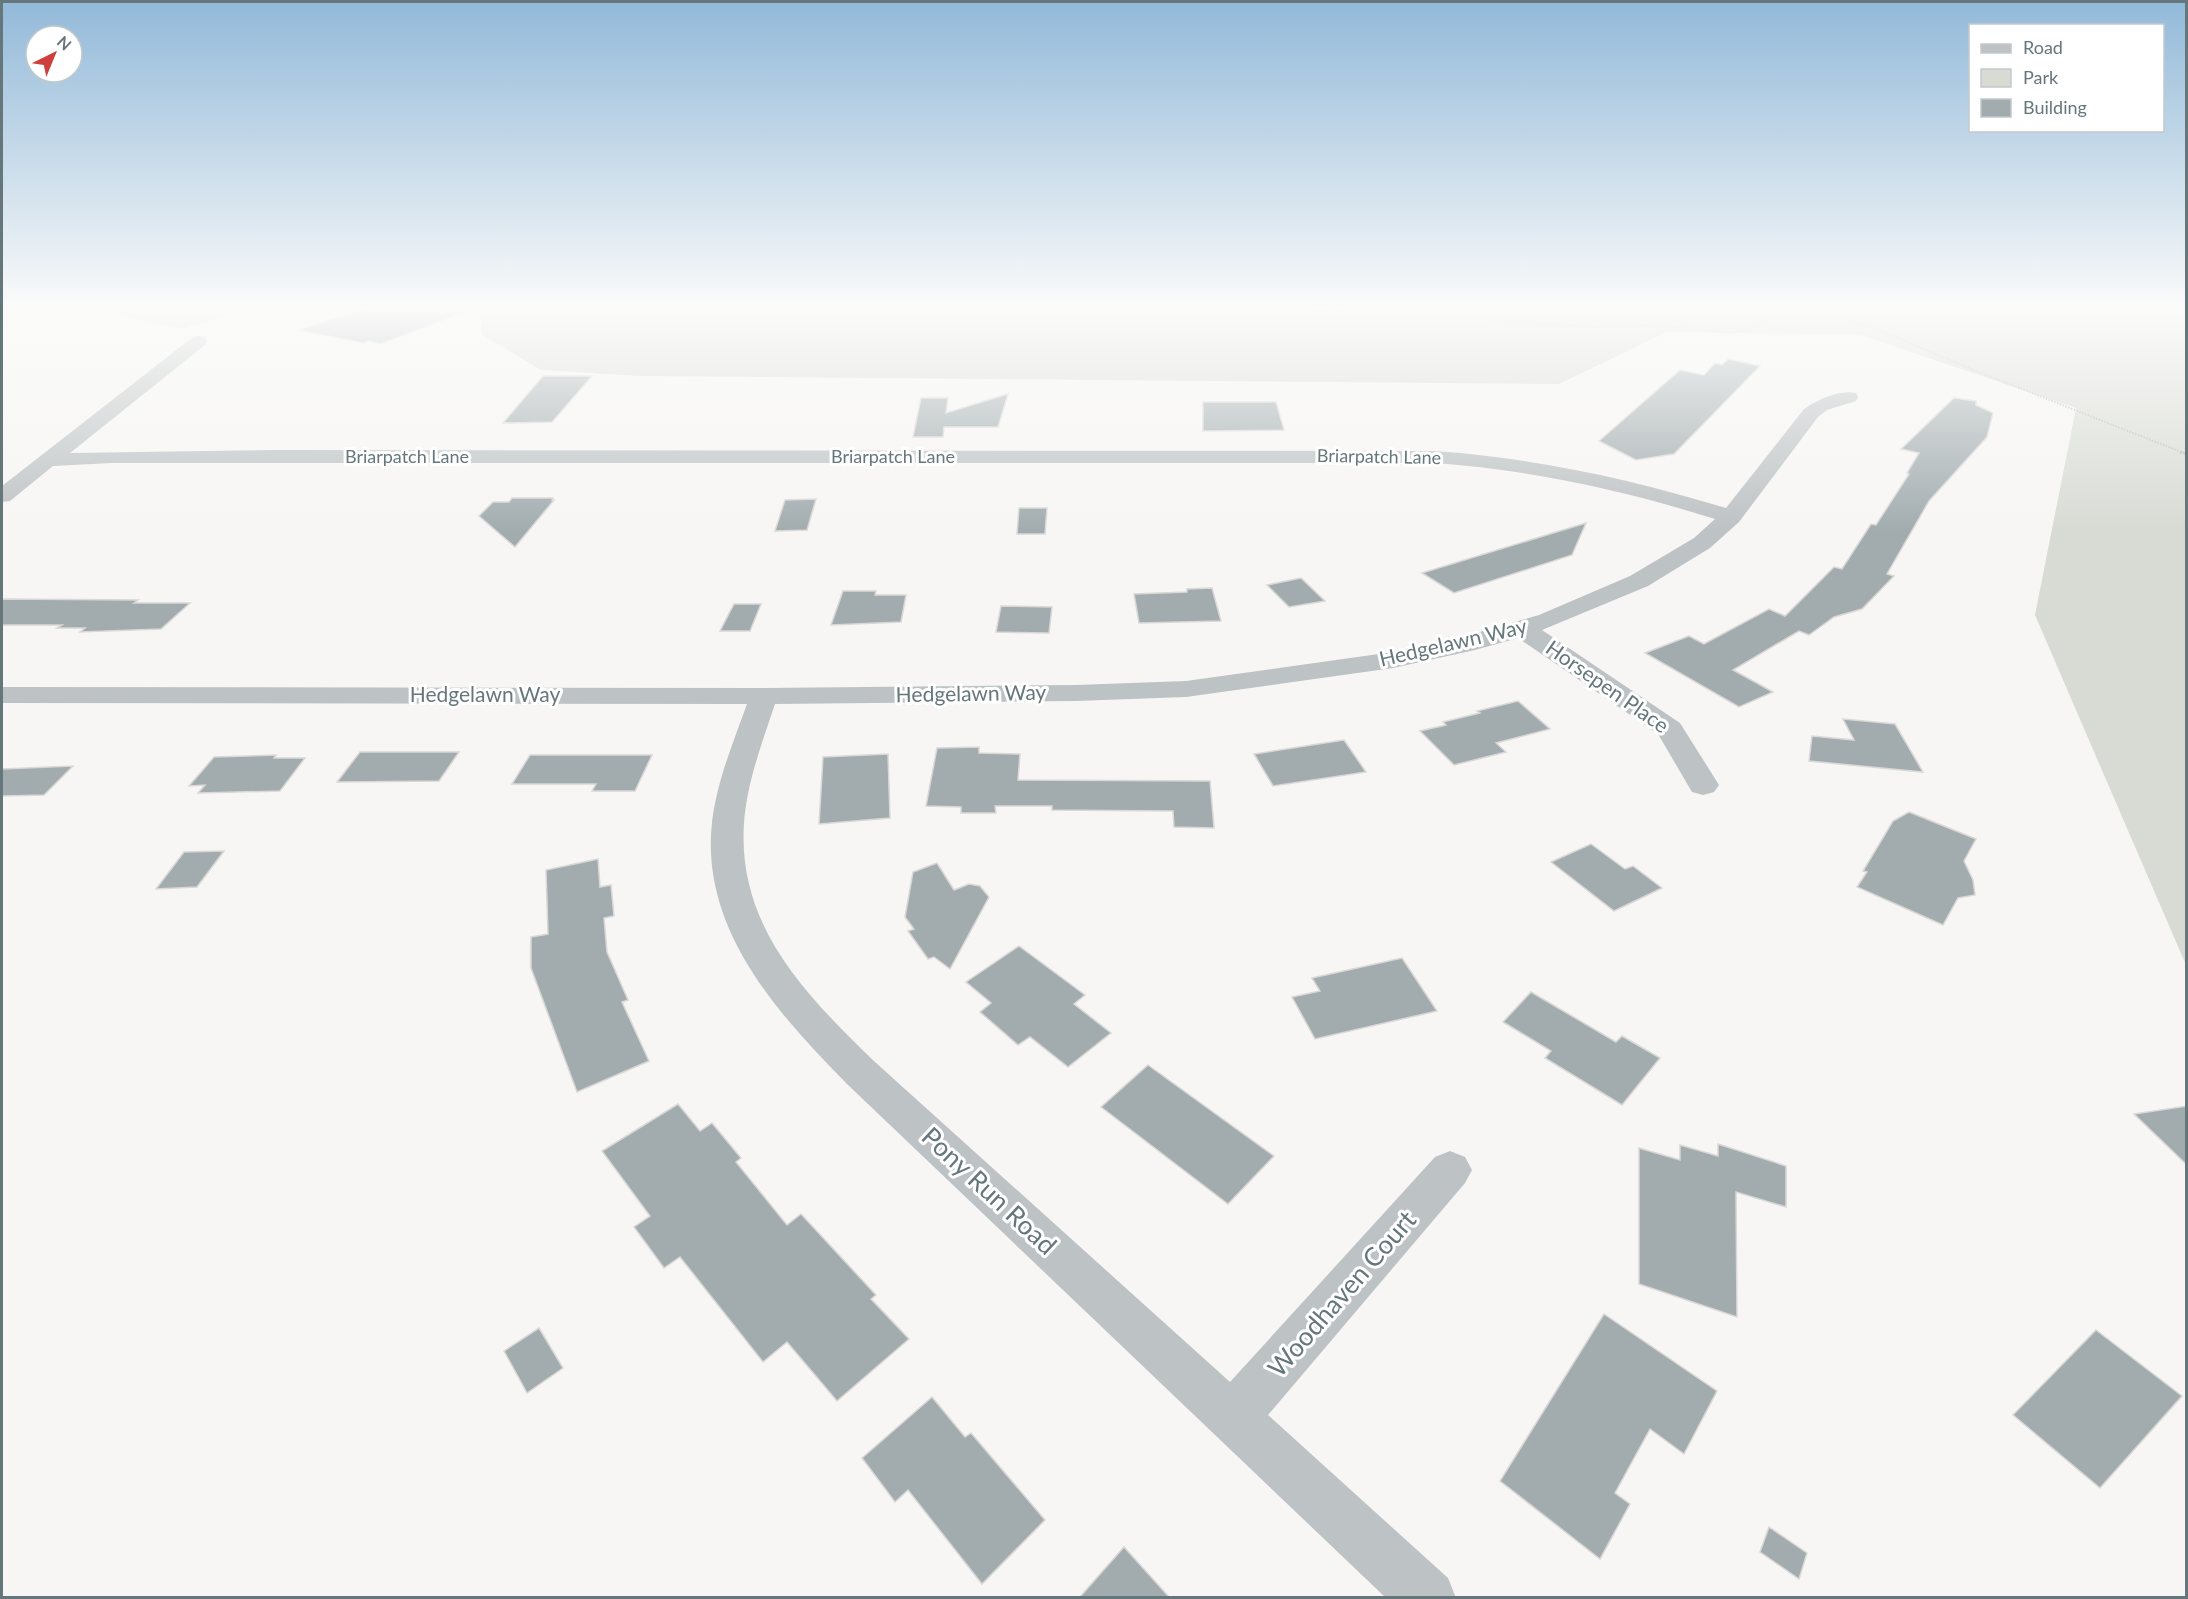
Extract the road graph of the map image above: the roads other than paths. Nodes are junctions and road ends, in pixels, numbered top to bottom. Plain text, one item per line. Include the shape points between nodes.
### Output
1 (147, 382) edge
2 (1849, 397) dead end
3 (48, 460) junction
4 (2, 496) edge
5 (1731, 517) junction
6 (1520, 628) junction
7 (2, 695) edge
8 (764, 696) junction
9 (1703, 785) dead end
10 (1450, 1170) dead end
11 (1233, 1417) junction
12 (1428, 1598) edge

1 - 3 street
2 - 5 street, Hedgelawn Way via 1811,413
3 - 4 street
3 - 5 street, Briarpatch Lane via 253,456 1435,457 1505,462 1591,477
5 - 6 street, Hedgelawn Way via 1702,543 1639,581
6 - 8 street, Hedgelawn Way via 1393,660 1186,689
6 - 9 street, Horsepen Place via 1670,729
7 - 8 street, Hedgelawn Way
8 - 11 street, Pony Run Road via 737,778 728,823 728,854 747,926 772,974 805,1017 861,1073
10 - 11 street, Woodhaven Court
11 - 12 street, Pony Run Road

